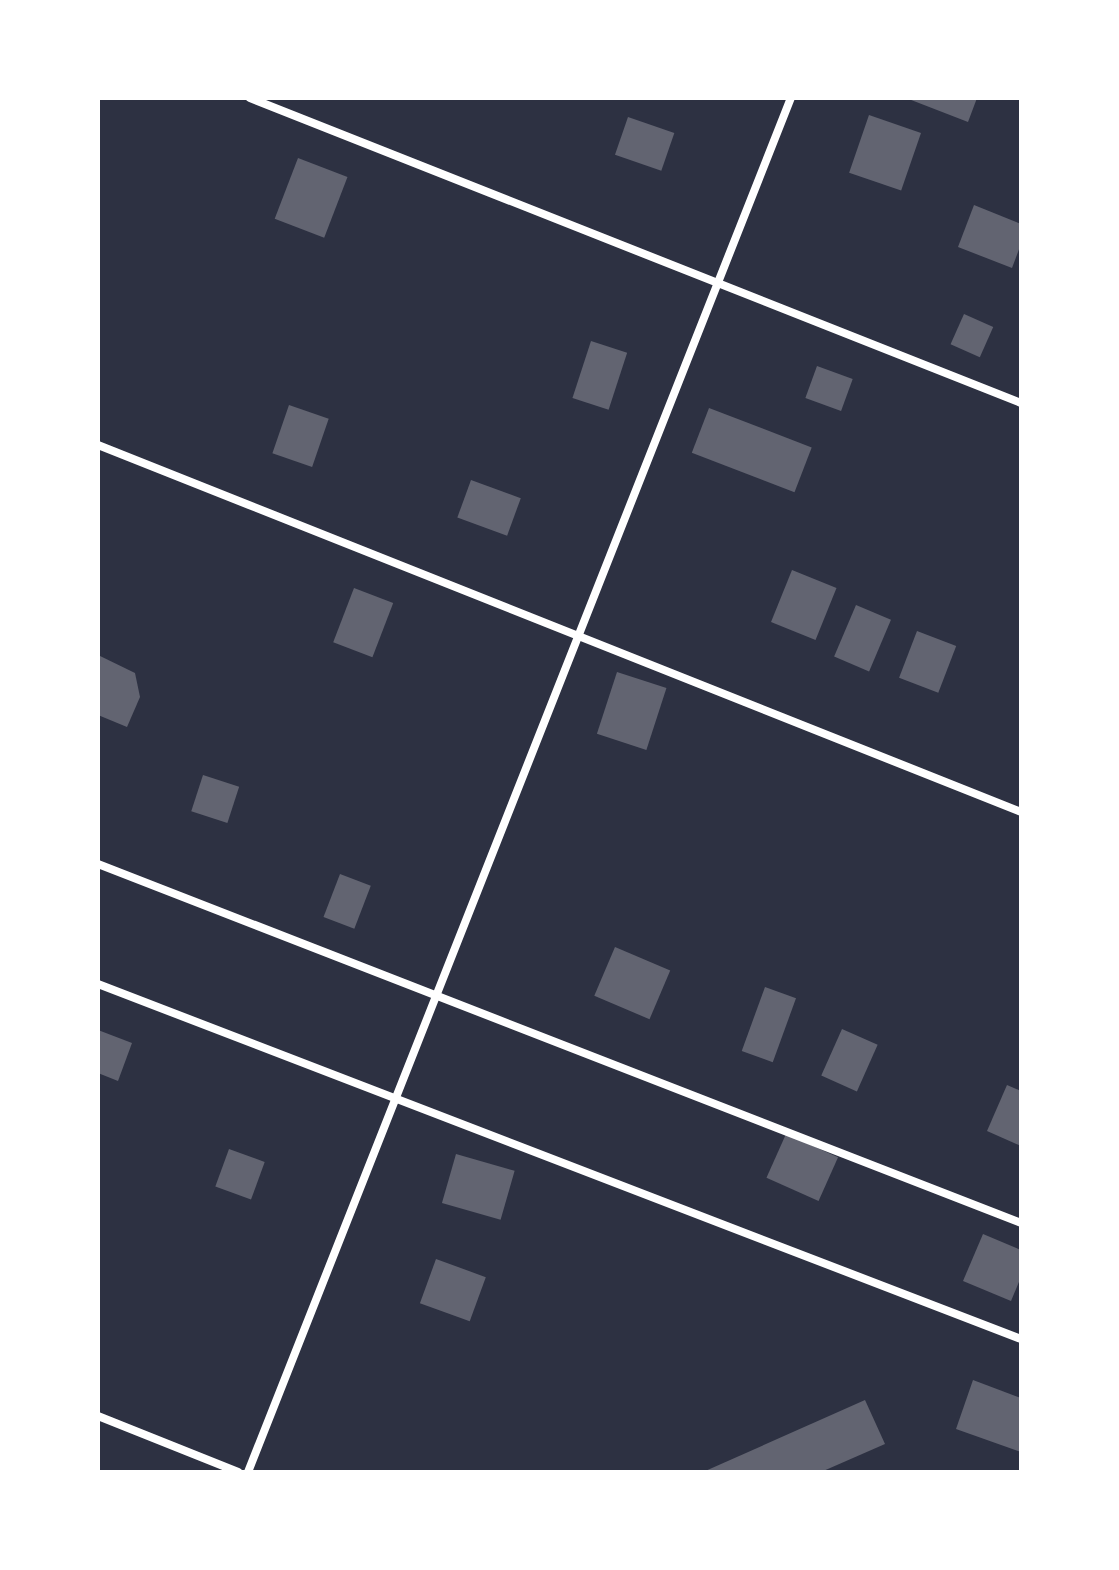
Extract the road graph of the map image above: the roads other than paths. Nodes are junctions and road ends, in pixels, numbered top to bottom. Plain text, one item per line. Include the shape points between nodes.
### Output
1 (250, 98) edge
2 (791, 98) edge
3 (718, 283) junction
4 (1021, 403) edge
5 (98, 445) edge
6 (578, 638) junction
7 (1021, 812) edge
8 (98, 864) edge
9 (98, 984) edge
10 (435, 999) junction
11 (394, 1101) junction
12 (1021, 1223) edge
13 (1021, 1339) edge
14 (98, 1416) edge
15 (238, 1472) edge
16 (248, 1472) edge

1 - 3 street
2 - 3 street
3 - 4 street
3 - 6 street
5 - 6 street
6 - 7 street
6 - 10 street
8 - 10 street
9 - 11 street
10 - 11 street
10 - 12 street
11 - 13 street via 638,1189
11 - 16 street
14 - 15 street

